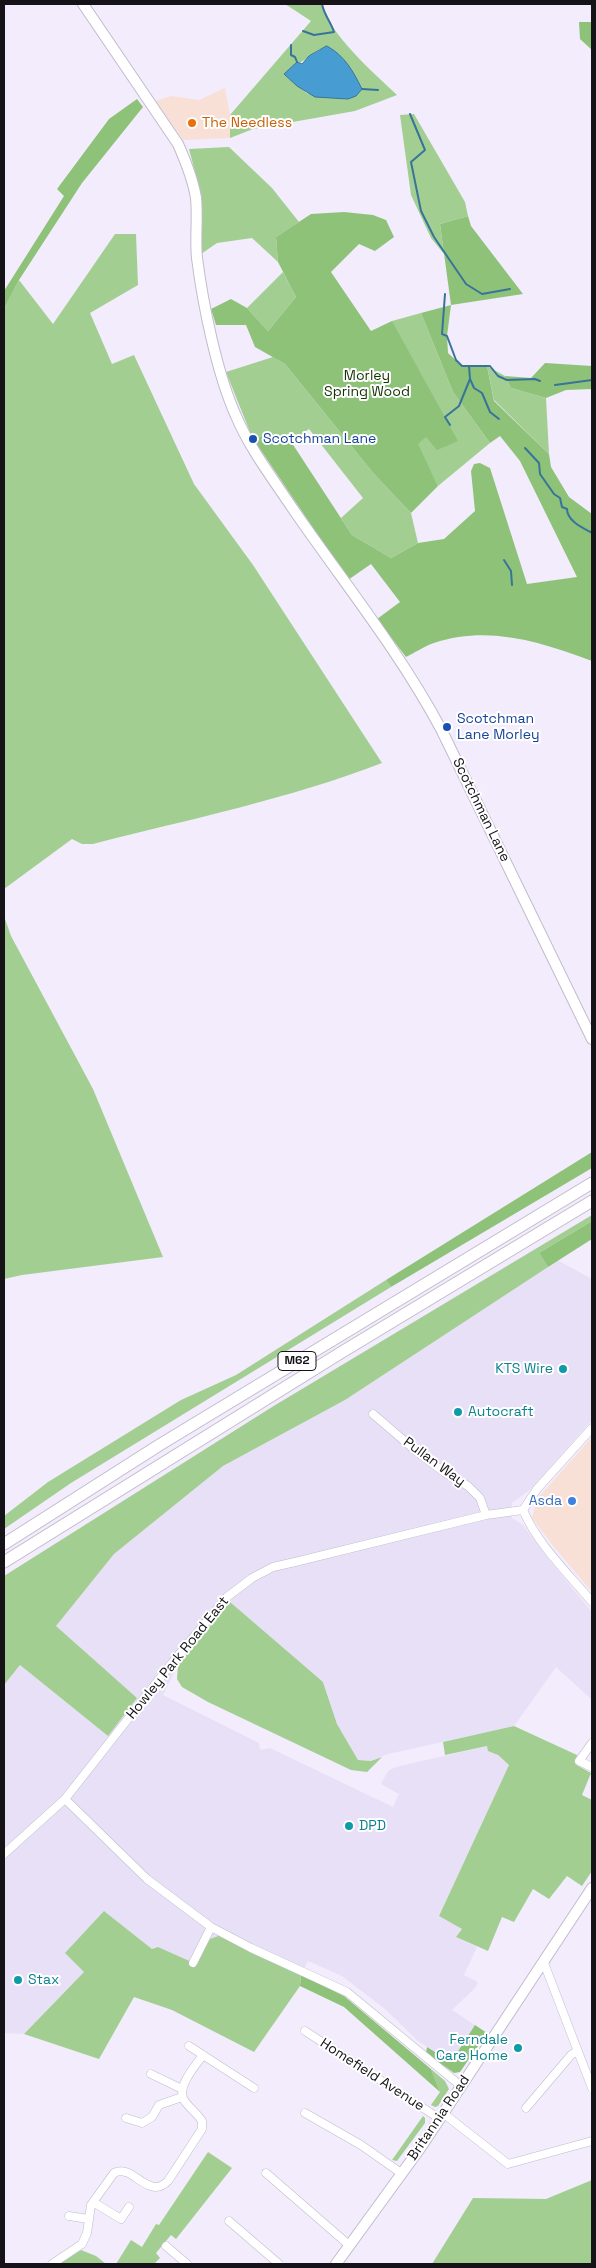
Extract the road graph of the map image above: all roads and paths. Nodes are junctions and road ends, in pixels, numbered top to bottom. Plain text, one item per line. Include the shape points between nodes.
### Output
1 (83, 4) edge
2 (592, 1039) edge
3 (592, 1183) edge
4 (592, 1201) edge
5 (373, 1414) dead end
6 (592, 1428) edge
7 (523, 1510) junction
8 (486, 1515) junction
9 (4, 1544) edge
10 (4, 1562) edge
11 (592, 1602) edge
12 (592, 1743) edge
13 (592, 1767) edge
14 (65, 1799) junction
15 (4, 1854) edge
16 (592, 1888) edge
17 (211, 1927) junction
18 (193, 1963) dead end
19 (544, 1963) junction
20 (305, 2032) dead end
21 (189, 2046) dead end
22 (577, 2051) junction
23 (203, 2055) junction
24 (151, 2074) dead end
25 (461, 2086) junction
26 (254, 2088) dead end
27 (592, 2088) edge
28 (182, 2093) junction
29 (526, 2108) dead end
30 (305, 2113) dead end
31 (442, 2116) junction
32 (126, 2118) dead end
33 (592, 2141) edge
34 (266, 2173) dead end
35 (401, 2174) junction
36 (93, 2202) junction
37 (129, 2207) dead end
38 (69, 2216) dead end
39 (88, 2219) junction
40 (229, 2221) dead end
41 (348, 2245) junction
42 (166, 2246) dead end
43 (52, 2264) edge
44 (187, 2264) edge
45 (279, 2264) edge
46 (331, 2264) edge
47 (336, 2264) edge

1 - 2 main road, Scotchman Lane via 178,144 188,167 196,198 197,258 222,375 236,416 279,488 421,692
3 - 9 highway, M62 via 202,1419
4 - 10 highway, M62
5 - 8 street, Pullan Way via 423,1456 468,1486 480,1498
6 - 7 street via 537,1489
7 - 8 street, Howley Park Road East
7 - 11 street via 540,1540
8 - 14 street, Howley Park Road East via 294,1562 252,1578 227,1597
12 - 13 street via 579,1761
14 - 15 street, Howley Park Road East
14 - 17 street via 147,1879
16 - 19 main road, Britannia Road
17 - 18 street
17 - 25 street via 347,1992
19 - 22 street
19 - 25 main road, Britannia Road
20 - 31 street, Homefield Avenue
21 - 23 street
22 - 27 street
22 - 29 street
23 - 26 street
23 - 28 street
24 - 28 street
25 - 31 main road, Britannia Road
28 - 32 street via 159,2105 152,2117 142,2123
28 - 36 street via 202,2123 202,2129 164,2184 151,2187 118,2171 110,2176
30 - 35 street
31 - 33 street, Homefield Avenue via 508,2164
31 - 35 main road, Britannia Road
34 - 41 street
35 - 41 main road, Britannia Road
36 - 37 street via 121,2219
36 - 39 street
38 - 39 street
39 - 43 street via 82,2244
40 - 45 street
41 - 46 main road, Britannia Road
41 - 47 main road, Britannia Road
42 - 44 street

